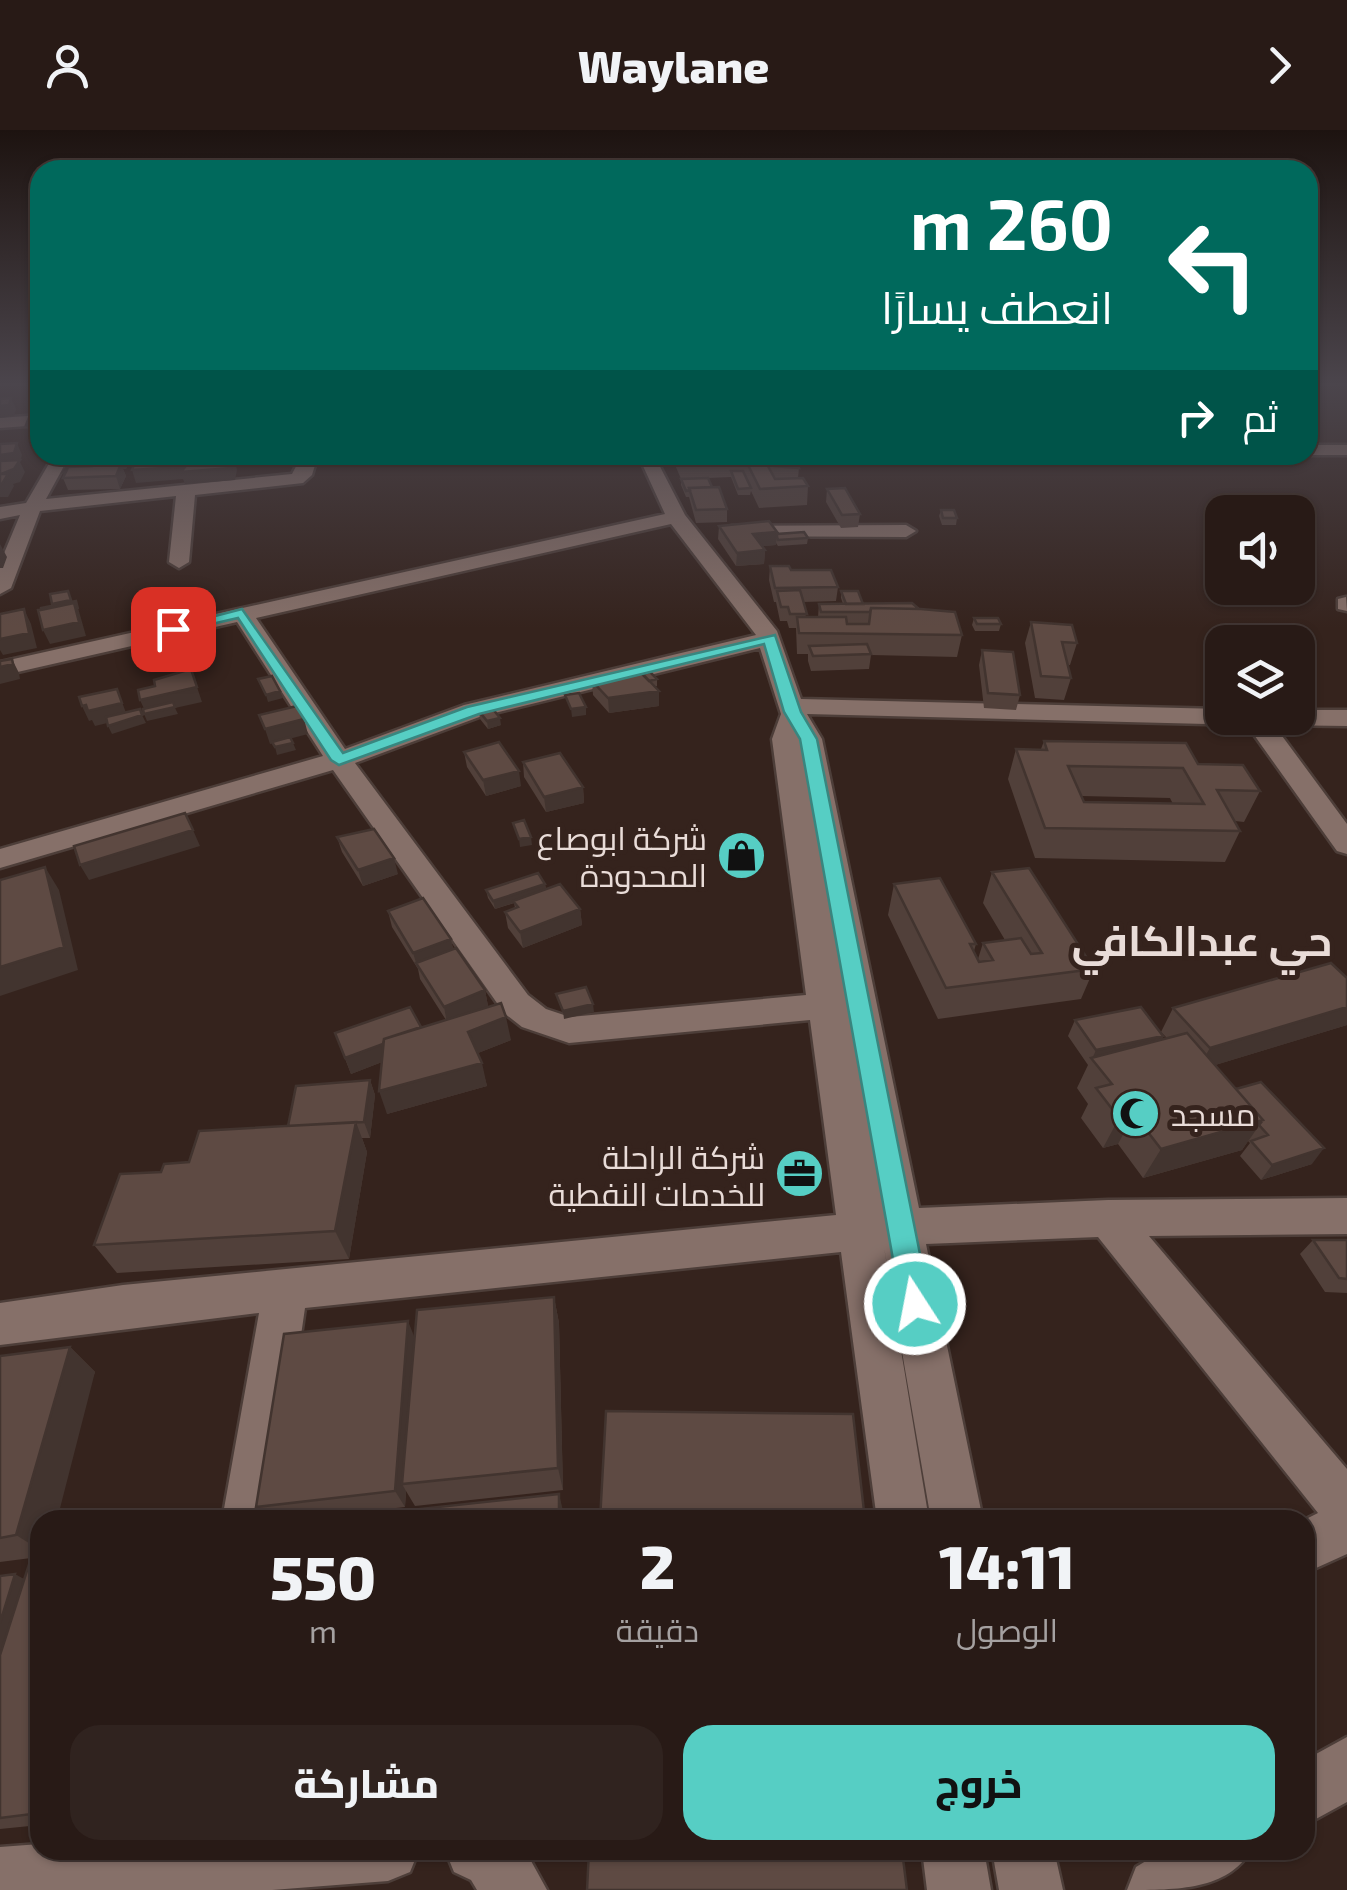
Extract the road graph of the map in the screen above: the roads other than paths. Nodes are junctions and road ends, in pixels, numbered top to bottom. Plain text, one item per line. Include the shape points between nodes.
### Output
1 (56, 465) edge
2 (306, 465) edge
3 (652, 465) edge
4 (186, 491) junction
5 (32, 506) junction
6 (0, 513) edge
7 (684, 524) junction
8 (906, 531) dead end
9 (180, 562) dead end
10 (0, 588) edge
11 (242, 613) junction
12 (769, 638) junction
13 (0, 669) edge
14 (792, 709) junction
15 (1347, 718) edge
16 (1205, 719) edge
17 (1315, 719) edge
18 (1267, 735) edge
19 (339, 760) junction
20 (1347, 845) edge
21 (0, 859) edge
22 (824, 1006) junction
23 (1347, 1216) edge
24 (1108, 1218) junction
25 (880, 1229) junction
26 (285, 1291) junction
27 (0, 1324) edge
28 (1347, 1508) edge
29 (250, 1510) edge
30 (902, 1510) edge
31 (954, 1510) edge
32 (1347, 1526) edge
33 (1315, 1542) edge
34 (1347, 1768) edge
35 (1315, 1789) edge
36 (167, 1860) edge
37 (494, 1860) edge
38 (954, 1860) edge
39 (1025, 1860) edge
40 (1205, 1860) edge
41 (0, 1878) edge
42 (514, 1890) edge
43 (959, 1890) edge
44 (1031, 1890) edge
45 (1159, 1890) edge

1 - 5 street
2 - 4 street via 296,480
3 - 7 street
4 - 5 street
4 - 9 street
5 - 6 street
5 - 10 street
7 - 8 street
7 - 11 street
7 - 12 street
11 - 13 street
11 - 19 street
12 - 14 street
12 - 19 street via 473,710
14 - 16 street
14 - 22 street via 785,739
14 - 25 street via 809,739
15 - 17 street
18 - 20 street
19 - 21 street
19 - 22 street via 516,1004 534,1018 570,1030
22 - 25 street
23 - 24 street
24 - 25 street
24 - 28 street
25 - 26 street
25 - 30 street
25 - 31 street
26 - 27 street
26 - 29 street
32 - 33 street
34 - 35 street
36 - 41 street
37 - 42 street
38 - 43 street
39 - 44 street
40 - 45 street

